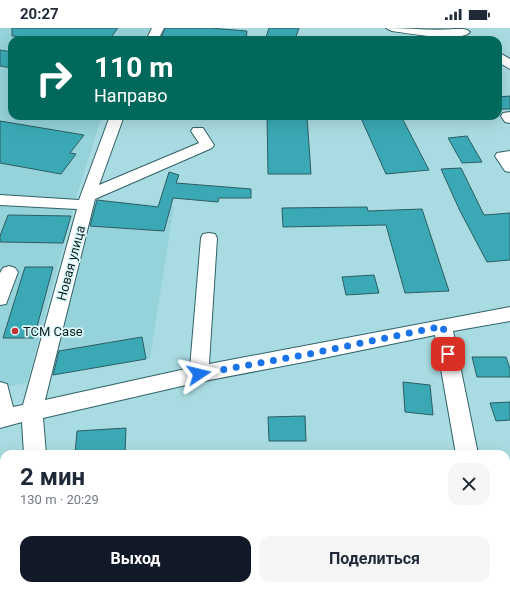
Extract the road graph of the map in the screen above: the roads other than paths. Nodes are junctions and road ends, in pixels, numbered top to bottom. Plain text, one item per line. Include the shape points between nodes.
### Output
1 (392, 28) edge
2 (461, 30) edge
3 (116, 120) edge
4 (198, 131) dead end
5 (510, 155) edge
6 (510, 168) edge
7 (0, 200) edge
8 (87, 201) junction
9 (209, 238) dead end
10 (9, 272) dead end
11 (0, 299) edge
12 (510, 314) edge
13 (443, 326) junction
14 (199, 374) junction
15 (0, 390) edge
16 (32, 412) junction
17 (3, 418) edge
18 (35, 450) edge
19 (466, 450) edge

1 - 2 street via 433,34
3 - 8 street, Новая улица
4 - 8 street via 207,146
5 - 6 street via 502,156
7 - 8 street
8 - 16 street, Новая улица
9 - 14 street
10 - 11 street
12 - 13 street
13 - 14 street
13 - 19 street
14 - 16 street
15 - 17 street
16 - 17 street
16 - 18 street, Новая улица

